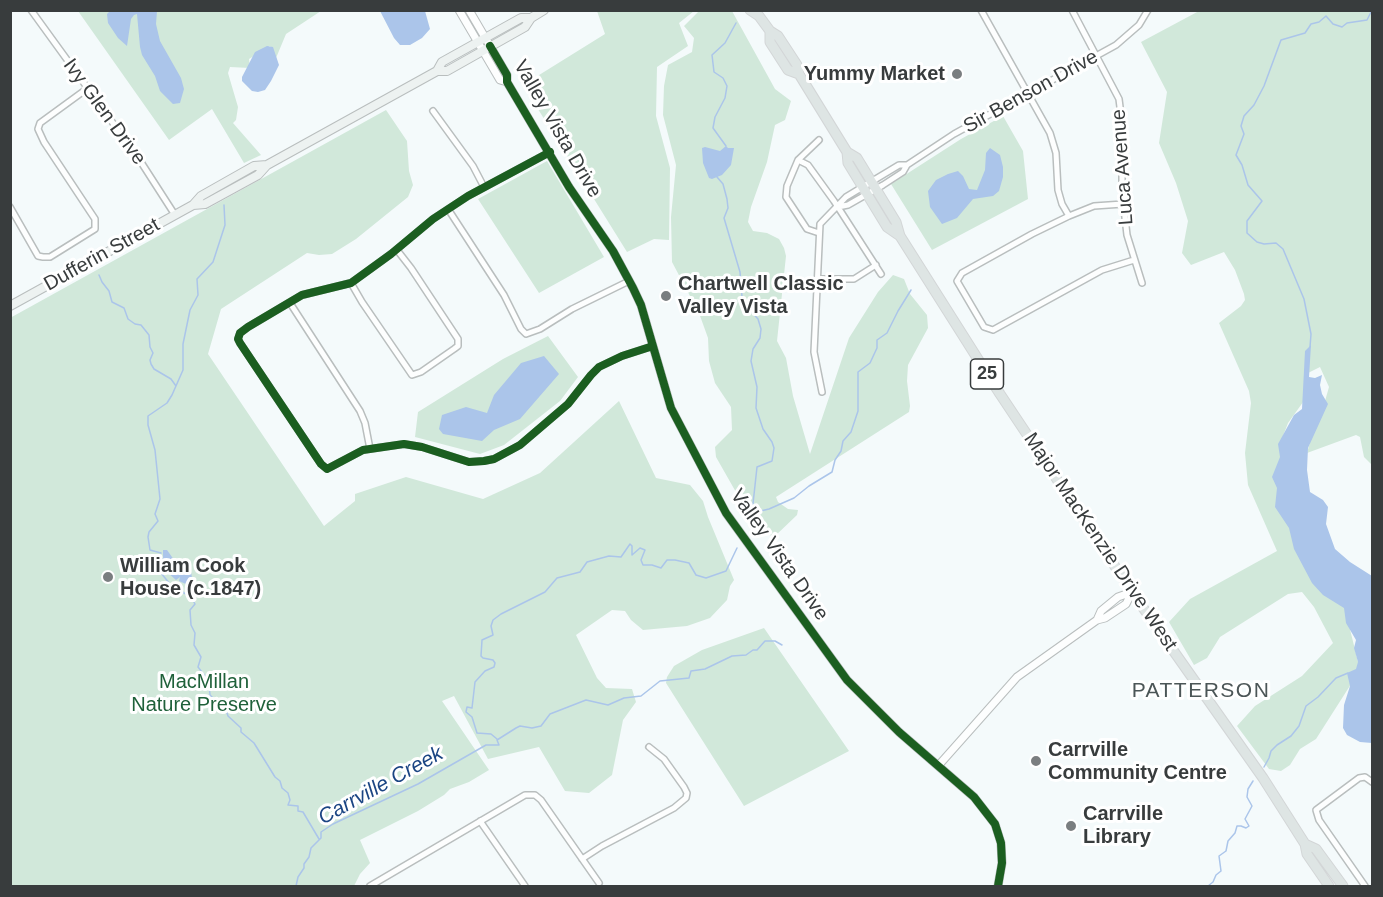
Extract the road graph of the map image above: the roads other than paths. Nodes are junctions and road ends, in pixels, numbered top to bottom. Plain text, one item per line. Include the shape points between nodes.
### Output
1 (30, 10) edge
2 (459, 10) edge
3 (469, 10) edge
4 (544, 10) edge
5 (990, 10) edge
6 (1072, 10) edge
7 (1148, 10) edge
8 (756, 12) edge
9 (982, 12) edge
10 (484, 44) junction
11 (1096, 55) junction
12 (88, 88) junction
13 (1027, 94) junction
14 (434, 111) dead end
15 (819, 140) dead end
16 (550, 152) junction
17 (798, 160) junction
18 (484, 187) junction
19 (869, 188) junction
20 (1123, 204) junction
21 (10, 207) edge
22 (838, 207) junction
23 (448, 209) junction
24 (175, 215) junction
25 (1069, 216) junction
26 (819, 233) junction
27 (397, 250) junction
28 (1134, 260) junction
29 (876, 266) junction
30 (881, 274) dead end
31 (818, 279) junction
32 (629, 281) junction
33 (351, 283) junction
34 (1142, 283) dead end
35 (290, 303) junction
36 (10, 306) edge
37 (653, 346) junction
38 (822, 392) dead end
39 (370, 449) junction
40 (1132, 592) junction
41 (649, 747) dead end
42 (938, 766) junction
43 (1372, 782) edge
44 (480, 821) junction
45 (1305, 844) junction
46 (582, 859) junction
47 (599, 883) dead end
48 (370, 886) edge
49 (525, 886) edge
50 (998, 886) edge
51 (1329, 886) edge
52 (1342, 886) edge
53 (1365, 886) edge

1 - 12 street, Ivy Glen Drive
2 - 10 street
3 - 10 street
4 - 10 main road, Dufferin Street via 531,18 521,18
5 - 9 street
6 - 11 street, Luca Avenue
7 - 11 street, Sir Benson Drive via 1139,25 1116,45
8 - 19 main road, Major MacKenzie Drive West via 797,65 847,152 848,163
9 - 13 street
10 - 16 street, Valley Vista Drive via 500,80 507,82
10 - 24 main road, Dufferin Street via 447,71 437,71 267,165 258,175 205,204 193,205
11 - 13 street, Sir Benson Drive
11 - 20 street, Luca Avenue via 1119,99
12 - 21 street via 40,123 38,129 95,219 95,229 43,258 38,256
12 - 24 street, Ivy Glen Drive
13 - 19 street, Sir Benson Drive via 954,134 907,165 903,172
13 - 25 street via 1050,133 1062,204
14 - 18 street
15 - 17 street
16 - 18 street
16 - 32 street, Valley Vista Drive
17 - 22 street via 808,165
17 - 26 street via 786,188 787,200 807,229
18 - 23 street
19 - 22 street, Sir Benson Drive via 846,197
19 - 40 main road, Major MacKenzie Drive West / 25 via 897,222 900,236 1006,404
20 - 25 street via 1094,206
20 - 28 street, Luca Avenue
22 - 26 street, Sir Benson Drive via 824,218
22 - 29 street
23 - 27 street
23 - 32 street via 526,334
24 - 36 main road, Dufferin Street
25 - 28 street via 958,277 959,286 984,327 993,330 1102,270
26 - 31 street
27 - 33 street
27 - 33 street via 458,339 454,350 412,375
28 - 34 street, Luca Avenue
29 - 30 street
29 - 31 street via 854,279
31 - 38 street via 814,351
32 - 37 street, Valley Vista Drive
33 - 35 street via 314,291
35 - 39 street via 360,411
35 - 39 street via 243,330 238,336 240,343 324,468
37 - 39 street via 599,367 568,404 520,445 494,459 469,462 410,444
37 - 42 street, Valley Vista Drive via 673,412 726,513 847,680
40 - 42 street via 1126,604 1017,677
40 - 45 main road, Major MacKenzie Drive West / 25
41 - 46 street via 664,759 684,787 686,798
42 - 50 street, Valley Vista Drive via 974,797 995,824 1002,863
43 - 53 street via 1359,778 1316,810
44 - 46 street via 525,795 535,795
44 - 48 street
44 - 49 street
45 - 51 main road, Major MacKenzie Drive West / 25 via 1307,854
45 - 52 main road, Major MacKenzie Drive West / 25 via 1316,849
46 - 47 street

